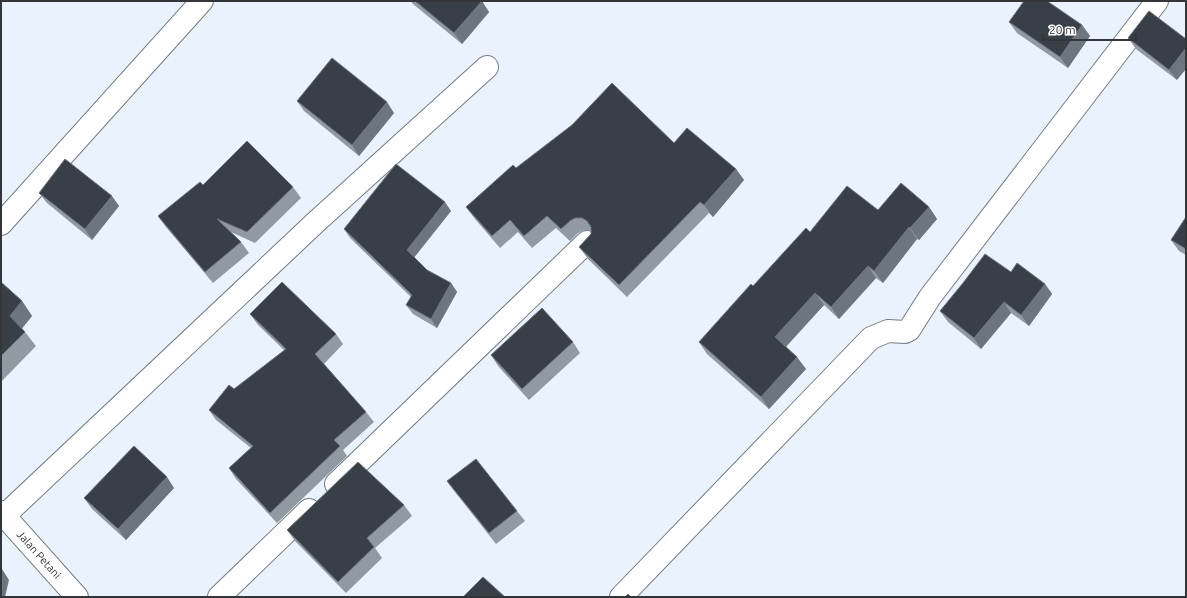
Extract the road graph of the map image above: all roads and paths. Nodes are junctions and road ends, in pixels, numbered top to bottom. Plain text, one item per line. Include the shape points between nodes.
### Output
1 (202, 1) edge
2 (1157, 1) edge
3 (487, 67) dead end
4 (1, 224) edge
5 (587, 242) edge
6 (2, 514) edge
7 (77, 597) edge
8 (219, 597) edge
9 (621, 597) edge

1 - 4 street
2 - 9 street via 930,297 909,330 888,331 871,338
3 - 6 street
5 - 8 street
6 - 7 street, Jalan Petani

